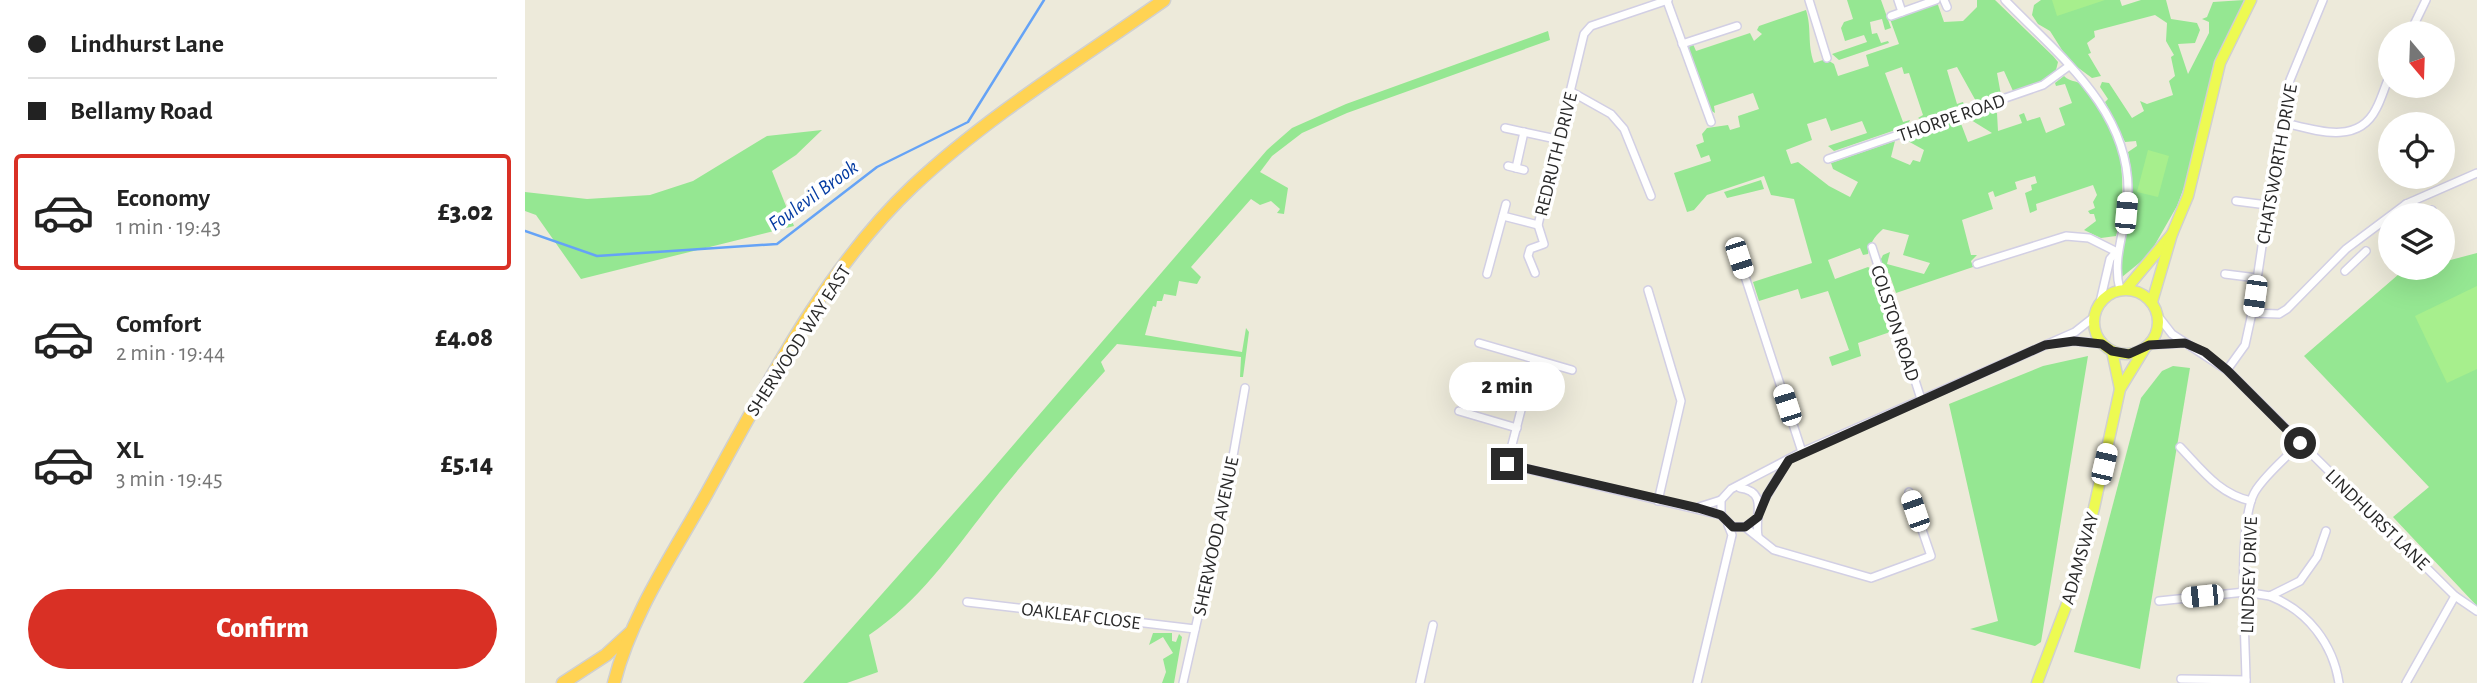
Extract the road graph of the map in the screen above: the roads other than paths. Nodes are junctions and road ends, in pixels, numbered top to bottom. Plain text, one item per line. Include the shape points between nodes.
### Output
1 (1164, 0) edge
2 (1667, 0) edge
3 (1809, 0) edge
4 (1898, 0) edge
5 (1936, 0) edge
6 (2005, 0) edge
7 (2251, 0) edge
8 (2323, 0) edge
9 (2426, 0) edge
10 (1902, 12) junction
11 (1891, 16) dead end
12 (2416, 21) edge
13 (1737, 26) dead end
14 (1682, 44) junction
15 (1827, 58) dead end
16 (2069, 66) junction
17 (1570, 91) junction
18 (2380, 98) edge
19 (1711, 122) dead end
20 (2281, 122) junction
21 (1505, 128) dead end
22 (1524, 132) junction
23 (1556, 139) junction
24 (1828, 159) dead end
25 (1516, 168) dead end
26 (2477, 173) edge
27 (1651, 196) dead end
28 (2235, 201) dead end
29 (2408, 203) edge
30 (1506, 204) dead end
31 (2267, 205) junction
32 (1503, 216) junction
33 (1538, 225) junction
34 (2378, 225) edge
35 (2172, 234) junction
36 (1872, 247) dead end
37 (2347, 249) junction
38 (2366, 251) dead end
39 (2117, 252) junction
40 (1738, 255) dead end
41 (2356, 260) junction
42 (1977, 264) dead end
43 (2345, 271) dead end
44 (1535, 273) dead end
45 (1487, 274) dead end
46 (2225, 274) dead end
47 (2257, 278) junction
48 (1648, 290) dead end
49 (2123, 290) junction
50 (2100, 302) junction
51 (2152, 302) junction
52 (2252, 313) junction
53 (2158, 316) junction
54 (2094, 317) junction
55 (2185, 343) junction
56 (1479, 344) dead end
57 (2102, 344) junction
58 (2045, 345) junction
59 (2147, 346) junction
60 (2112, 351) junction
61 (1534, 360) junction
62 (1572, 370) dead end
63 (2227, 370) junction
64 (1245, 388) dead end
65 (2120, 389) junction
66 (1921, 399) junction
67 (1459, 411) dead end
68 (1517, 428) junction
69 (2300, 443) junction
70 (2179, 447) dead end
71 (1802, 452) junction
72 (1789, 460) junction
73 (1739, 488) junction
74 (1909, 492) dead end
75 (1721, 500) junction
76 (1658, 501) junction
77 (2251, 501) junction
78 (1698, 508) junction
79 (1760, 508) junction
80 (1721, 515) junction
81 (1758, 517) junction
82 (1728, 524) junction
83 (1743, 528) junction
84 (2326, 531) dead end
85 (1732, 535) junction
86 (1758, 536) junction
87 (2245, 592) junction
88 (2270, 596) junction
89 (2455, 596) junction
90 (2159, 601) dead end
91 (967, 602) dead end
92 (2477, 611) edge
93 (1433, 625) dead end
94 (1195, 629) junction
95 (630, 633) junction
96 (2181, 679) dead end
97 (2246, 681) edge
98 (2409, 682) edge
99 (563, 683) edge
100 (614, 683) edge
101 (1183, 683) edge
102 (1420, 683) edge
103 (1697, 683) edge
104 (2037, 683) edge
105 (2339, 683) edge

1 - 95 highway, SHERWOOD WAY EAST via 971,136 911,187 881,220 825,292 758,400
2 - 14 street
2 - 17 street, REDRUTH DRIVE via 1591,26 1584,34
3 - 15 street
4 - 10 street
5 - 10 street
6 - 16 street
7 - 35 main road via 2220,63 2188,196
8 - 20 street, CHATSWORTH DRIVE via 2298,55
9 - 12 street
10 - 11 street
13 - 14 street
14 - 19 street
16 - 24 street, THORPE ROAD via 2043,85
16 - 39 street via 2110,116 2123,148 2128,195
17 - 23 street, REDRUTH DRIVE
17 - 27 street via 1611,114 1624,129
18 - 20 street via 2358,128 2335,134
20 - 31 street, CHATSWORTH DRIVE
21 - 22 street
22 - 23 street
22 - 25 street
23 - 33 street, REDRUTH DRIVE
26 - 29 street
28 - 31 street
30 - 32 street
31 - 47 street, CHATSWORTH DRIVE
32 - 33 street
32 - 45 street
33 - 44 street, REDRUTH DRIVE via 1544,244 1530,249 1528,256
34 - 37 street
35 - 49 main road
35 - 51 main road
36 - 66 street, COLSTON ROAD
37 - 41 street
37 - 52 street via 2287,309 2279,314
38 - 41 street
39 - 42 street via 2089,238 2066,236
39 - 49 street via 2116,275
39 - 50 street
40 - 71 street
41 - 43 street
46 - 47 street
47 - 52 street, CHATSWORTH DRIVE
48 - 76 street via 1681,401
49 - 50 main road
49 - 51 main road via 2136,291
50 - 54 main road
51 - 53 main road
52 - 63 street, CHATSWORTH DRIVE via 2245,345
53 - 55 street, LINDHURST LANE
53 - 59 main road via 2158,329
54 - 57 main road
54 - 58 street via 2075,332
55 - 59 street
55 - 63 street, LINDHURST LANE
56 - 61 street
57 - 58 street
57 - 60 main road
58 - 66 street
59 - 60 main road via 2129,354
59 - 65 main road, ADAMSWAY
60 - 65 main road, ADAMSWAY
61 - 62 street
61 - 68 street
63 - 69 street, LINDHURST LANE
64 - 94 street, SHERWOOD AVENUE
65 - 104 main road, ADAMSWAY via 2068,601
66 - 71 street
67 - 68 street
68 - 76 street via 1507,464
69 - 77 street, LINDSEY DRIVE
69 - 89 street, LINDHURST LANE
70 - 77 street via 2221,490
71 - 72 street
72 - 73 street
72 - 79 street
73 - 75 street
73 - 79 street via 1754,493
74 - 86 street via 1931,556 1871,578 1774,550
75 - 78 street
75 - 80 street
76 - 78 street
77 - 87 street, LINDSEY DRIVE
78 - 80 street
79 - 81 street
80 - 82 street
81 - 83 street
81 - 86 street
82 - 83 street
82 - 85 street
83 - 85 street
83 - 86 street
84 - 88 street via 2317,557 2300,581
85 - 103 street
87 - 88 street
87 - 90 street
87 - 97 street, LINDSEY DRIVE
88 - 105 street via 2317,629 2333,657
89 - 92 street, LINDHURST LANE
89 - 98 street
91 - 94 street, OAKLEAF CLOSE
93 - 102 street
94 - 101 street, SHERWOOD AVENUE
95 - 99 highway, SHERWOOD WAY EAST
95 - 100 highway, SHERWOOD WAY EAST
96 - 97 street

